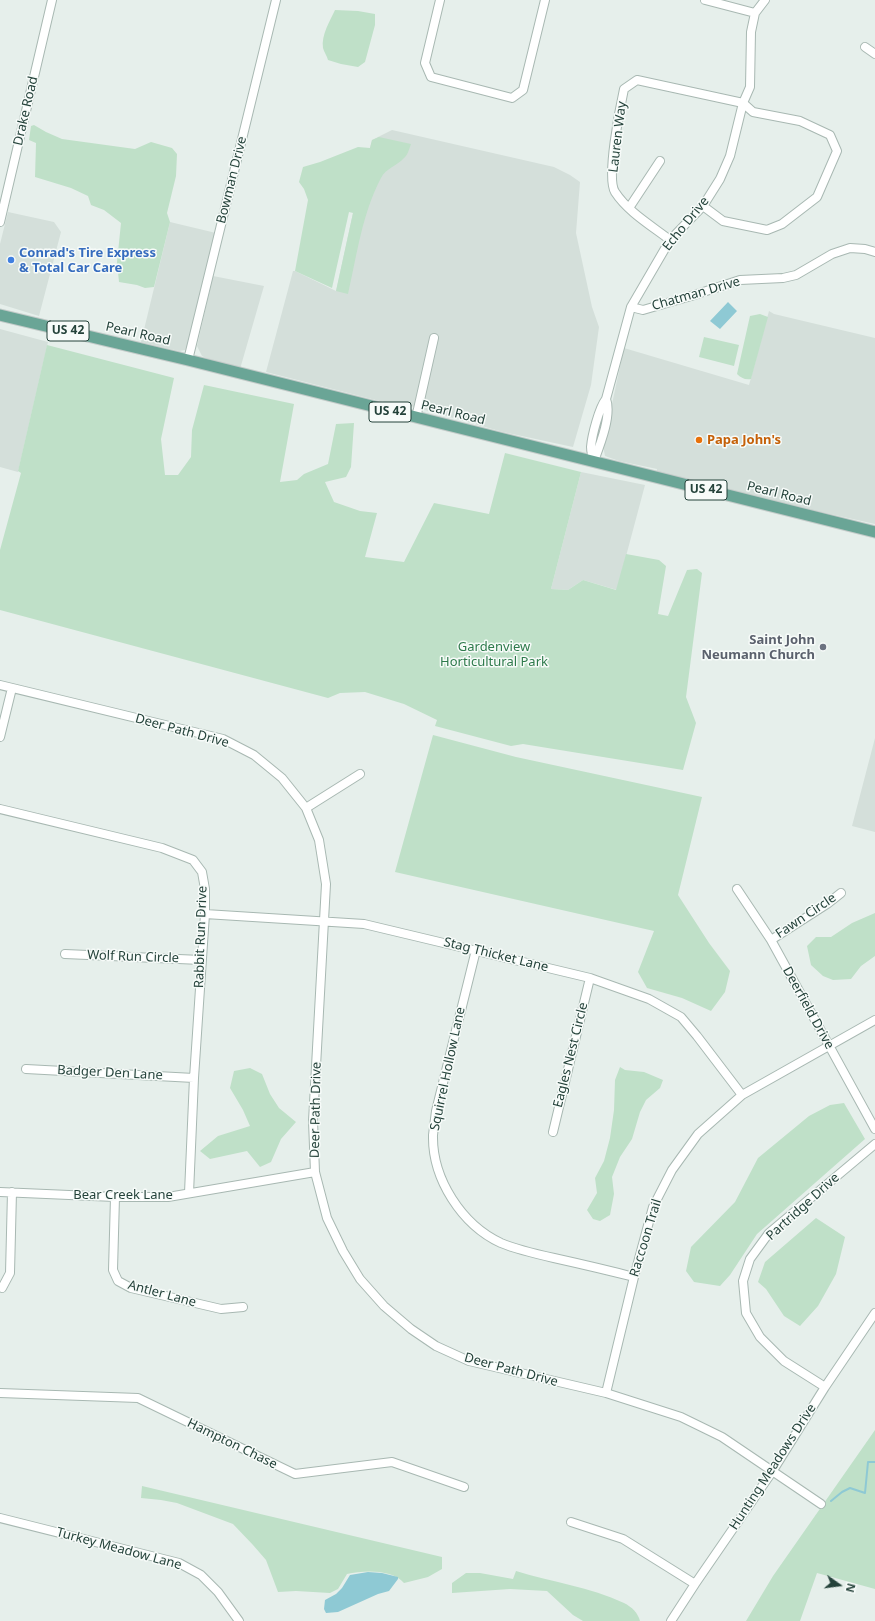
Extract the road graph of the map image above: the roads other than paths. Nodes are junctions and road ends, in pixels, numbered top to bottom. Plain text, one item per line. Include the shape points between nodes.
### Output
1 (52, 0) edge
2 (276, 0) edge
3 (440, 0) edge
4 (545, 0) edge
5 (706, 0) edge
6 (765, 0) edge
7 (755, 13) junction
8 (865, 47) dead end
9 (875, 54) edge
10 (743, 103) junction
11 (660, 161) dead end
12 (703, 206) junction
13 (629, 208) junction
14 (0, 222) edge
15 (670, 240) junction
16 (875, 252) edge
17 (631, 307) junction
18 (0, 315) edge
19 (434, 338) dead end
20 (188, 360) junction
21 (416, 418) junction
22 (593, 462) junction
23 (875, 532) edge
24 (0, 685) edge
25 (12, 688) junction
26 (0, 737) edge
27 (360, 774) dead end
28 (306, 808) junction
29 (0, 809) edge
30 (737, 889) dead end
31 (840, 893) dead end
32 (205, 914) junction
33 (325, 920) junction
34 (771, 940) junction
35 (476, 950) junction
36 (65, 954) dead end
37 (201, 960) junction
38 (590, 978) junction
39 (875, 1020) edge
40 (829, 1046) junction
41 (26, 1069) dead end
42 (194, 1078) junction
43 (742, 1095) junction
44 (875, 1129) edge
45 (552, 1132) dead end
46 (875, 1144) edge
47 (315, 1172) junction
48 (0, 1192) edge
49 (12, 1192) junction
50 (189, 1193) junction
51 (115, 1197) junction
52 (634, 1277) junction
53 (2, 1288) dead end
54 (243, 1307) dead end
55 (875, 1313) edge
56 (826, 1387) junction
57 (0, 1393) edge
58 (606, 1393) junction
59 (772, 1472) junction
60 (464, 1487) dead end
61 (821, 1504) dead end
62 (0, 1518) edge
63 (571, 1522) dead end
64 (695, 1584) junction
65 (239, 1621) edge
66 (671, 1621) edge

1 - 14 street, Drake Road
2 - 20 street, Bowman Drive
3 - 4 street via 425,63 432,77 512,98 523,90
5 - 7 street
6 - 7 street, Echo Drive
7 - 10 street, Echo Drive via 751,32 750,87
8 - 9 street
10 - 12 street, Echo Drive via 730,156 720,179
10 - 12 street, Lauren Way via 753,112 800,121 830,135 837,151 817,198 782,224 767,230 723,221
10 - 13 street, Lauren Way via 637,80 624,89 617,123 613,166 614,190
11 - 13 street
12 - 15 street, Echo Drive
13 - 15 street, Lauren Way
15 - 17 street, Echo Drive
16 - 17 street, Chatman Drive via 850,248 832,254 796,275 740,280 643,310
17 - 22 street, Echo Drive via 606,399 609,406 601,442
18 - 20 main road, Pearl Road / US 42
19 - 21 street
20 - 21 main road, Pearl Road / US 42
21 - 22 main road, Pearl Road / US 42
22 - 23 main road, Pearl Road / US 42
24 - 25 street, Deer Path Drive
25 - 26 street
25 - 28 street, Deer Path Drive via 223,739 254,755 282,778
27 - 28 street
28 - 33 street, Deer Path Drive via 319,840 326,884
29 - 32 street, Rabbit Run Drive via 162,848 193,860 202,872
30 - 34 street, Deerfield Drive
31 - 34 street, Fawn Circle via 828,904
32 - 33 street, Stag Thicket Lane
32 - 37 street, Rabbit Run Drive
33 - 35 street, Stag Thicket Lane via 364,924
33 - 47 street, Deer Path Drive via 313,1121
34 - 40 street, Deerfield Drive
35 - 38 street, Stag Thicket Lane
35 - 52 street, Squirrel Hollow Lane via 436,1111 435,1152 446,1187 456,1205 472,1223 486,1235 502,1243 521,1250
36 - 37 street, Wolf Run Circle
37 - 42 street, Rabbit Run Drive
38 - 43 street, Stag Thicket Lane via 649,999 681,1017
38 - 45 street, Eagles Nest Circle
39 - 40 street, Raccoon Trail
40 - 43 street, Raccoon Trail
40 - 44 street, Deerfield Drive
41 - 42 street, Badger Den Lane
42 - 50 street, Rabbit Run Drive
43 - 52 street, Raccoon Trail via 698,1134 672,1170 653,1208
46 - 56 street, Partridge Drive via 769,1233 750,1259 743,1281 746,1313 760,1337 784,1361
47 - 50 street, Bear Creek Lane
47 - 58 street, Deer Path Drive via 327,1218 360,1279 384,1306 412,1329 436,1346 469,1361
48 - 49 street, Bear Creek Lane
49 - 51 street, Bear Creek Lane
49 - 53 street via 10,1274
50 - 51 street, Bear Creek Lane via 168,1197
51 - 54 street, Antler Lane via 113,1270 118,1281 131,1288 222,1309
52 - 58 street, Raccoon Trail
55 - 56 street, Hunting Meadows Drive
56 - 59 street, Hunting Meadows Drive
57 - 60 street, Hampton Chase via 138,1398 295,1474 392,1462
58 - 59 street, Deer Path Drive via 680,1417 722,1437
59 - 61 street, Deer Path Drive
59 - 64 street, Hunting Meadows Drive
62 - 65 street, Turkey Meadow Lane via 179,1563 201,1575 218,1592
63 - 64 street via 623,1539
64 - 66 street, Hunting Meadows Drive

